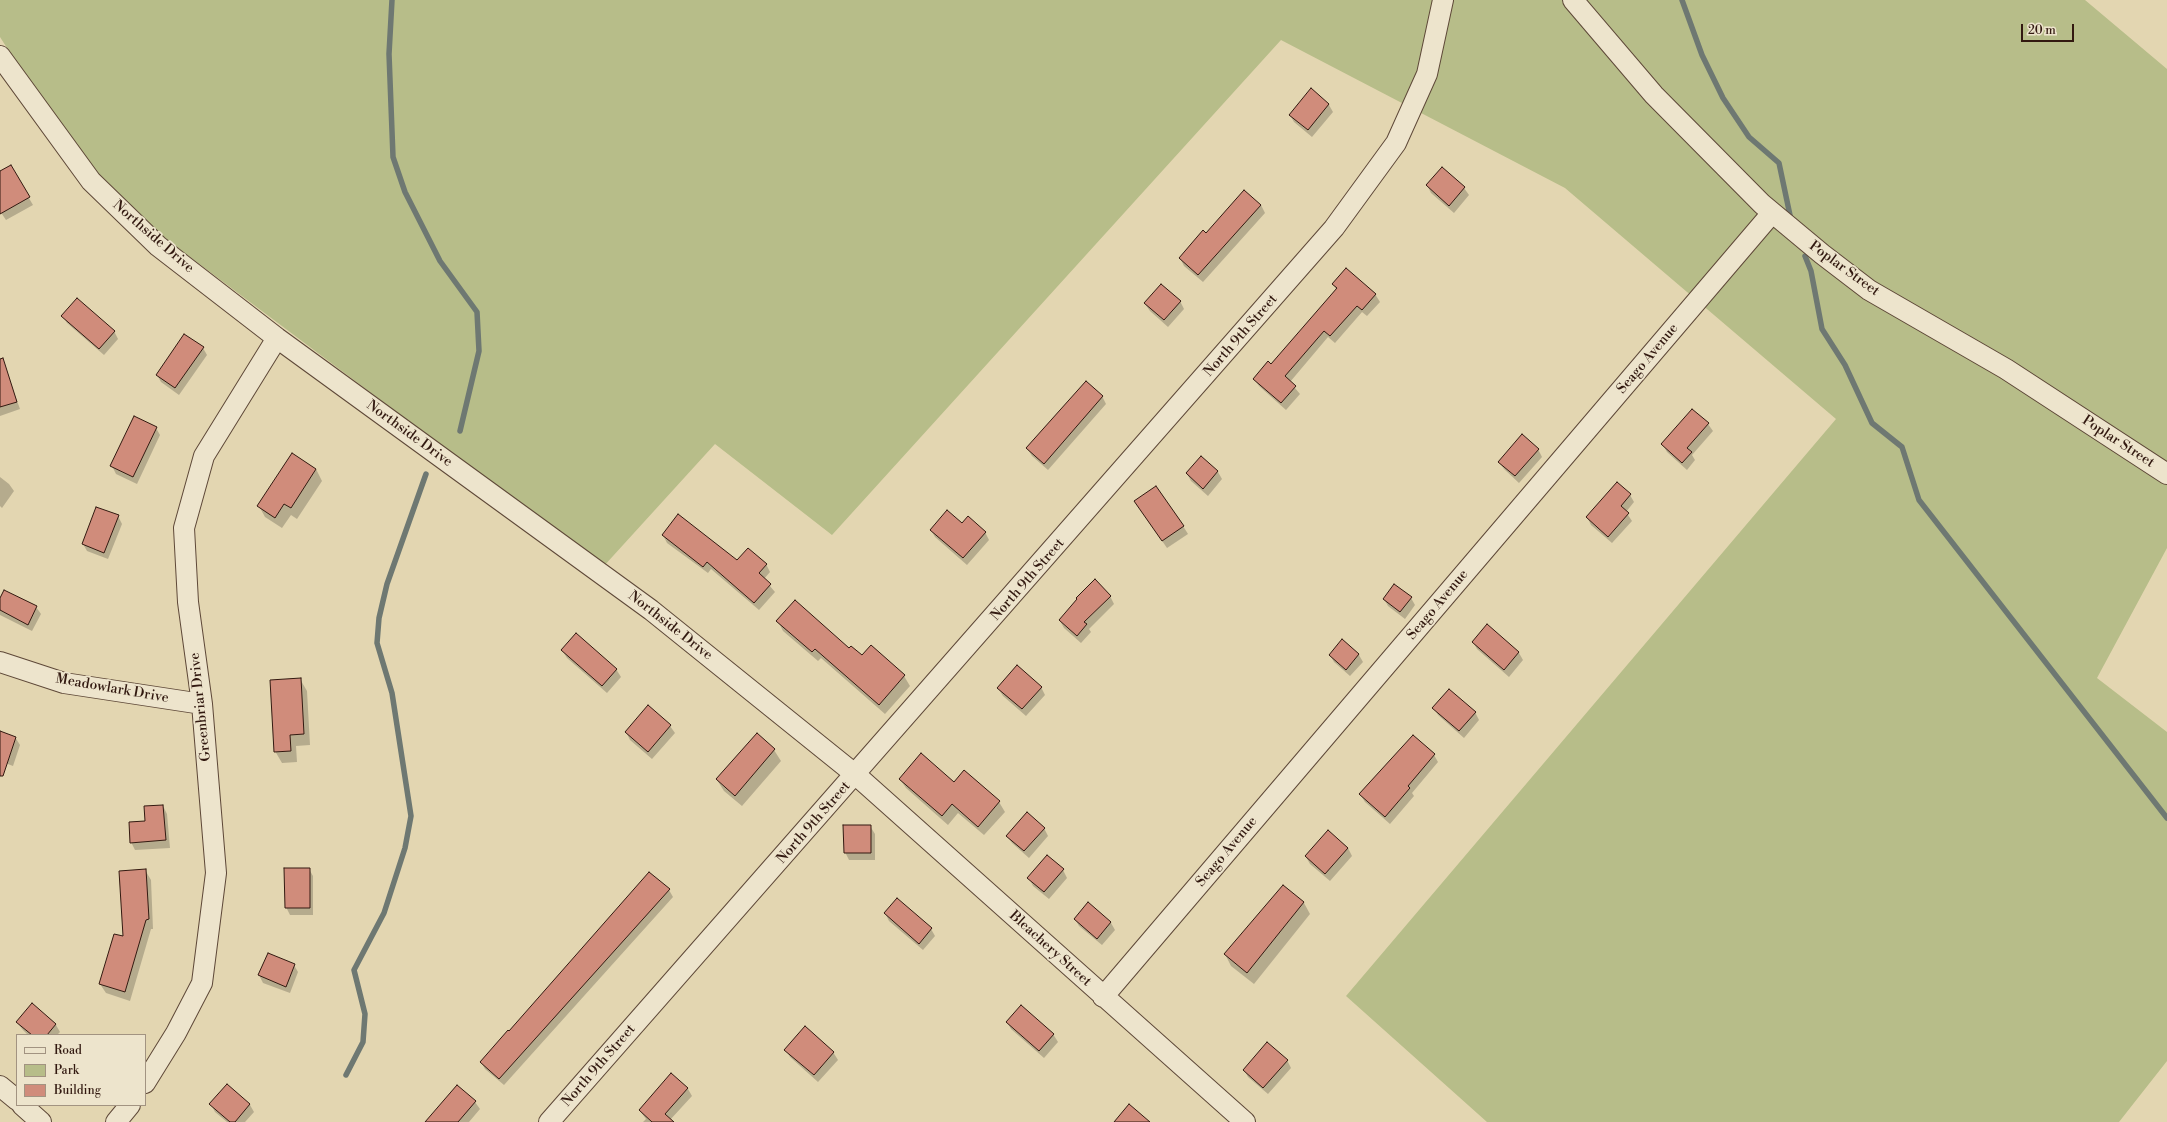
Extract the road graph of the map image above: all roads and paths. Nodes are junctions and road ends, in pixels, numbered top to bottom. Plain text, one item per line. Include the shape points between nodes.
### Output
1 (1443, 0) edge
2 (1573, 0) edge
3 (0, 56) edge
4 (1772, 213) junction
5 (277, 338) junction
6 (2167, 474) edge
7 (0, 662) edge
8 (202, 704) junction
9 (856, 775) junction
10 (1103, 997) junction
11 (146, 1081) edge
12 (0, 1086) edge
13 (16, 1099) edge
14 (23, 1106) edge
15 (129, 1106) edge
16 (42, 1122) edge
17 (116, 1122) edge
18 (550, 1122) edge
19 (1245, 1122) edge

1 - 9 street, North 9th Street via 1427,74 1396,143 1334,228
2 - 4 street, Poplar Street via 1654,96
3 - 5 street, Northside Drive via 91,182 158,246
4 - 6 street, Poplar Street via 1869,290 2006,369
4 - 10 street, Seago Avenue
5 - 8 street, Greenbriar Drive via 204,456 184,528 188,602
5 - 9 street, Northside Drive via 651,610
7 - 8 street, Meadowlark Drive via 64,683
8 - 11 street, Greenbriar Drive via 216,873 202,983 176,1033
9 - 10 street, Bleachery Street
9 - 18 street, North 9th Street
10 - 19 street, Bleachery Street
12 - 13 street
14 - 16 street
15 - 17 street

